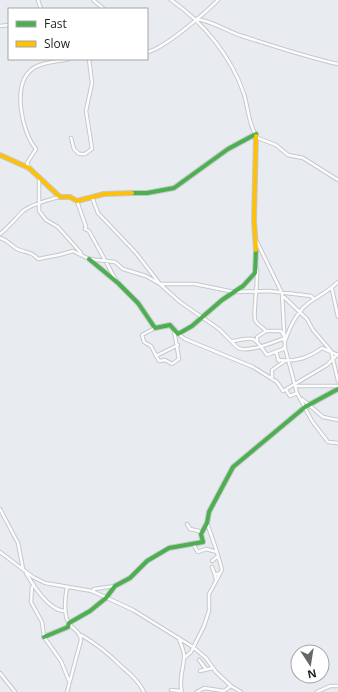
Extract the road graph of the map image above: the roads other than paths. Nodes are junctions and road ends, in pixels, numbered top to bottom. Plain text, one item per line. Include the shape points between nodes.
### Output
1 (92, 0) edge
2 (171, 0) edge
3 (218, 0) edge
4 (103, 8) edge
5 (195, 19) junction
6 (148, 52) edge
7 (43, 60) edge
8 (64, 60) edge
9 (89, 60) edge
10 (45, 64) junction
11 (338, 64) edge
12 (256, 135) junction
13 (71, 138) dead end
14 (0, 155) edge
15 (30, 168) junction
16 (39, 176) junction
17 (338, 180) edge
18 (60, 197) junction
19 (92, 197) junction
20 (77, 201) junction
21 (39, 204) junction
22 (0, 234) edge
23 (0, 238) edge
24 (256, 240) junction
25 (83, 255) junction
26 (89, 259) junction
27 (106, 261) junction
28 (256, 268) junction
29 (338, 282) edge
30 (118, 283) junction
31 (160, 284) junction
32 (332, 289) junction
33 (257, 291) junction
34 (234, 292) junction
35 (283, 295) junction
36 (336, 297) edge
37 (314, 299) junction
38 (299, 311) junction
39 (338, 316) edge
40 (202, 318) junction
41 (155, 328) junction
42 (174, 330) junction
43 (266, 331) junction
44 (178, 334) junction
45 (285, 338) junction
46 (233, 341) junction
47 (257, 341) junction
48 (178, 345) junction
49 (261, 346) junction
50 (331, 351) junction
51 (276, 352) junction
52 (338, 355) edge
53 (156, 356) junction
54 (334, 359) junction
55 (278, 360) junction
56 (287, 360) junction
57 (281, 364) junction
58 (272, 379) junction
59 (338, 381) edge
60 (295, 386) junction
61 (338, 386) edge
62 (338, 389) edge
63 (286, 390) junction
64 (296, 392) junction
65 (307, 405) junction
66 (338, 420) edge
67 (338, 443) edge
68 (0, 509) edge
69 (207, 523) junction
70 (187, 524) dead end
71 (201, 532) junction
72 (209, 532) junction
73 (194, 544) junction
74 (0, 552) edge
75 (217, 552) junction
76 (219, 557) junction
77 (212, 561) dead end
78 (212, 567) dead end
79 (24, 570) junction
80 (218, 574) junction
81 (216, 580) junction
82 (32, 586) junction
83 (115, 586) junction
84 (67, 587) junction
85 (93, 592) junction
86 (106, 598) junction
87 (65, 611) junction
88 (69, 623) junction
89 (80, 635) junction
90 (44, 637) junction
91 (178, 638) junction
92 (193, 647) junction
93 (184, 658) junction
94 (199, 660) dead end
95 (213, 668) junction
96 (206, 669) junction
97 (200, 670) dead end
98 (0, 673) edge
99 (70, 682) junction
100 (231, 686) junction
101 (338, 686) edge
102 (170, 690) dead end
103 (182, 691) edge
104 (15, 692) edge
105 (67, 692) edge
106 (144, 692) edge
107 (176, 692) edge
108 (197, 692) edge
109 (241, 692) edge
110 (318, 692) edge

1 - 4 street
2 - 5 street
3 - 5 street
5 - 6 street via 159,48
5 - 11 street via 207,21 235,34
5 - 12 street via 210,34 236,73
7 - 10 street
8 - 10 street
9 - 13 street via 92,83 86,111 92,148 85,154 79,154 74,149
10 - 15 street via 37,66 27,74 20,99 31,144 36,149 27,163
12 - 17 street via 263,141 276,145 288,155 303,158
12 - 19 street via 228,149 174,188 147,193 104,194
12 - 24 street
14 - 15 street
15 - 16 street
16 - 18 street
16 - 21 street
18 - 20 street via 70,197
18 - 21 street
19 - 20 street
19 - 31 street via 98,213 136,253
20 - 27 street via 85,229 89,231
21 - 22 street via 23,211 12,225
21 - 25 street via 41,215 58,227
23 - 25 street via 17,249 33,253 38,259 73,251
24 - 28 street
24 - 35 street
25 - 26 street
26 - 27 street
26 - 30 street
27 - 30 street
27 - 31 street via 115,262 123,269 146,276
28 - 33 street
28 - 34 street via 252,277
29 - 32 street
30 - 41 street via 138,303
31 - 34 street via 195,284
31 - 40 street
32 - 36 street
32 - 37 street
33 - 34 street
33 - 35 street
33 - 43 street via 254,314 256,321
34 - 40 street
35 - 37 street via 311,296
35 - 38 street
35 - 45 street
36 - 39 street
37 - 38 street
38 - 45 street
38 - 50 street via 318,338
40 - 44 street
40 - 46 street
41 - 42 street via 170,325
41 - 53 street via 142,335 144,342
42 - 44 street
42 - 48 street
43 - 45 street via 281,331
43 - 47 street
44 - 58 street via 253,367
45 - 49 street
45 - 51 street via 282,349
45 - 56 street
46 - 47 street via 251,338
46 - 49 street via 242,350
47 - 49 street
48 - 53 street
48 - 53 street via 179,360 173,364 165,360 159,361
49 - 51 street via 267,355
50 - 52 street
50 - 54 street
50 - 56 street via 322,348 306,358
51 - 55 street
52 - 54 street
54 - 59 street
54 - 60 street
55 - 56 street
55 - 57 street
56 - 57 street
56 - 60 street
57 - 58 street via 271,370
58 - 63 street via 282,390
60 - 61 street
60 - 63 street
60 - 64 street
62 - 65 street
63 - 64 street via 290,396
64 - 65 street
65 - 66 street via 323,418
65 - 67 street via 312,421 328,442
65 - 69 street via 233,467 209,512
68 - 79 street via 18,543
69 - 71 street
69 - 72 street
70 - 71 street via 191,529
71 - 72 street
71 - 73 street via 203,542
72 - 75 street
73 - 75 street via 198,552 206,549
73 - 83 street via 163,551 144,563 130,578
74 - 79 street
75 - 76 street
76 - 77 street
76 - 80 street via 222,570
78 - 80 street
79 - 82 street
79 - 84 street via 45,583
80 - 81 street
80 - 81 street
81 - 92 street via 209,594 209,614
82 - 87 street via 57,610
82 - 90 street via 32,602 42,622
83 - 85 street via 98,587
83 - 86 street
84 - 85 street
84 - 87 street
85 - 86 street
86 - 88 street
86 - 91 street via 133,610
87 - 88 street
88 - 89 street
88 - 90 street via 68,627
89 - 99 street via 80,646
89 - 106 street via 99,645 117,660 134,677
90 - 99 street via 61,661
91 - 92 street
91 - 93 street
92 - 93 street
92 - 95 street
93 - 103 street via 181,668
94 - 96 street
95 - 96 street
95 - 100 street
96 - 97 street
98 - 104 street
99 - 105 street
100 - 108 street via 224,691 204,688
100 - 109 street
101 - 110 street via 330,686
102 - 107 street via 176,689
103 - 107 street

